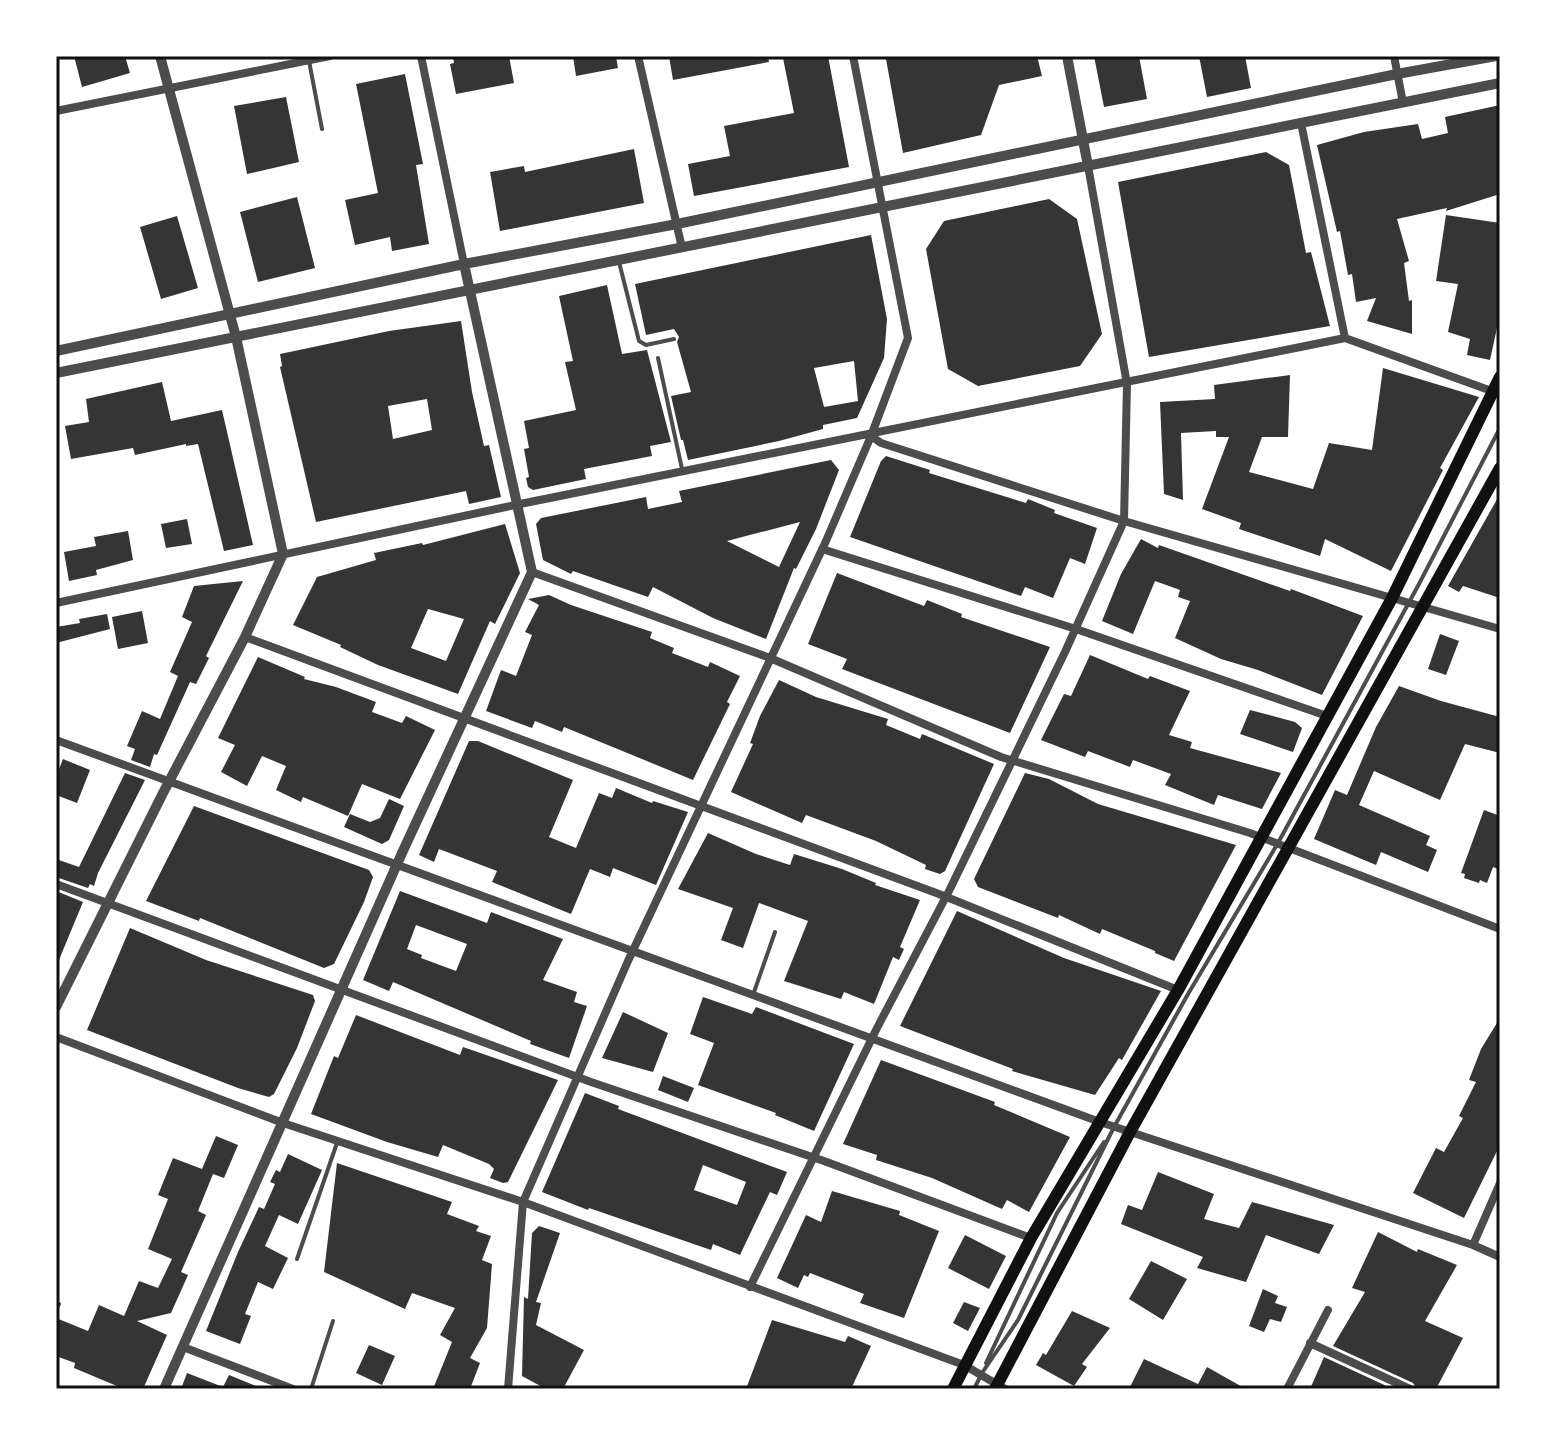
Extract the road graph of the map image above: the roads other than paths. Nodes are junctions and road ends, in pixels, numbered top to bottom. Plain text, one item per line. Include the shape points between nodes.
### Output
1 (160, 56) edge
2 (330, 56) edge
3 (421, 56) edge
4 (638, 56) edge
5 (853, 56) edge
6 (1067, 56) edge
7 (1394, 56) edge
8 (1496, 56) edge
9 (314, 58) edge
10 (1397, 74) junction
11 (1500, 83) edge
12 (168, 89) junction
13 (1403, 103) junction
14 (56, 111) edge
15 (1301, 123) junction
16 (322, 129) dead end
17 (1083, 140) junction
18 (1088, 166) junction
19 (877, 182) junction
20 (882, 208) junction
21 (677, 224) junction
22 (682, 248) junction
23 (618, 260) junction
24 (464, 264) junction
25 (469, 290) junction
26 (230, 315) junction
27 (236, 337) junction
28 (1345, 338) junction
29 (674, 339) dead end
30 (56, 351) edge
31 (658, 358) dead end
32 (56, 373) edge
33 (1500, 377) edge
34 (1127, 384) junction
35 (1497, 393) edge
36 (1500, 428) edge
37 (871, 436) junction
38 (1500, 468) edge
39 (682, 473) junction
40 (515, 505) junction
41 (1124, 521) junction
42 (822, 549) junction
43 (283, 554) junction
44 (532, 572) junction
45 (1392, 598) junction
46 (56, 603) edge
47 (1409, 604) junction
48 (1422, 608) junction
49 (1076, 629) junction
50 (1500, 629) edge
51 (245, 637) junction
52 (770, 658) junction
53 (1327, 716) junction
54 (465, 720) junction
55 (56, 740) edge
56 (1012, 760) junction
57 (169, 781) junction
58 (702, 805) junction
59 (1260, 837) junction
60 (1284, 846) junction
61 (396, 866) junction
62 (56, 884) edge
63 (946, 896) junction
64 (108, 902) junction
65 (1500, 929) edge
66 (775, 932) dead end
67 (633, 952) junction
68 (342, 990) junction
69 (1178, 990) junction
70 (753, 995) junction
71 (56, 1007) edge
72 (56, 1037) edge
73 (872, 1037) junction
74 (577, 1076) junction
75 (1100, 1122) junction
76 (283, 1123) junction
77 (1114, 1127) junction
78 (1130, 1132) junction
79 (338, 1140) junction
80 (813, 1157) junction
81 (1500, 1183) edge
82 (523, 1202) junction
83 (1031, 1238) junction
84 (1473, 1245) junction
85 (1500, 1257) edge
86 (297, 1259) dead end
87 (750, 1287) junction
88 (1328, 1310) dead end
89 (333, 1321) dead end
90 (1310, 1343) junction
91 (183, 1347) junction
92 (964, 1365) junction
93 (981, 1375) junction
94 (999, 1388) edge
95 (164, 1389) edge
96 (293, 1389) edge
97 (311, 1389) edge
98 (508, 1389) edge
99 (953, 1389) edge
100 (974, 1389) edge
101 (1287, 1389) edge
102 (1410, 1389) edge

1 - 12 street
2 - 9 street
3 - 24 street
4 - 21 street
5 - 19 street
6 - 17 street
7 - 10 street
8 - 10 street
9 - 12 street
9 - 16 lane
10 - 13 street
10 - 17 street
11 - 13 street
12 - 14 street
12 - 26 street
13 - 15 street
15 - 18 street
15 - 28 street
17 - 18 street
17 - 19 street
18 - 20 street
18 - 34 street
19 - 20 street
19 - 21 street
20 - 22 street
20 - 37 street via 908,338
21 - 22 street
21 - 24 street
22 - 23 street
23 - 25 street
23 - 29 lane via 639,341 646,345
24 - 25 street
24 - 26 street
25 - 27 street
25 - 40 street
26 - 27 street
26 - 30 street
27 - 32 street
27 - 43 street
28 - 34 street
28 - 35 street
31 - 39 lane
33 - 35 main road
34 - 37 street
34 - 41 street
35 - 45 main road
36 - 47 lane
37 - 39 street
37 - 41 street
37 - 42 street
38 - 48 main road
39 - 40 street
40 - 43 street
40 - 44 street
41 - 45 street
41 - 49 street
42 - 49 street
42 - 52 street
43 - 46 street
43 - 51 street
44 - 52 street
44 - 54 street
45 - 47 street
45 - 53 main road
47 - 48 street
47 - 60 lane
48 - 50 street
48 - 60 main road
49 - 53 street
49 - 56 street
51 - 54 street
51 - 57 street
52 - 56 street
52 - 58 street
53 - 59 main road
54 - 58 street
54 - 61 street
55 - 57 street
56 - 59 street
56 - 63 street
57 - 61 street
57 - 64 street
58 - 63 street
58 - 67 street
59 - 60 street
59 - 69 main road
60 - 65 street
60 - 77 lane via 1188,994
60 - 78 main road
61 - 67 street
61 - 68 street
62 - 64 street
63 - 69 street
63 - 73 street
64 - 68 street
64 - 71 street
66 - 70 lane
67 - 70 street
67 - 74 street
68 - 74 street
68 - 76 street
69 - 75 main road
70 - 73 street
72 - 76 street
73 - 75 street
73 - 80 street
74 - 80 street
74 - 82 street
75 - 77 street
75 - 83 main road
76 - 79 street
76 - 91 street
77 - 78 street
77 - 93 lane via 1018,1320
77 - 93 lane via 1057,1213
78 - 84 street
78 - 94 main road
79 - 82 street
79 - 86 lane
80 - 83 street
80 - 87 street
81 - 84 street
82 - 87 street
82 - 98 street
83 - 92 main road
84 - 85 street
87 - 92 street
88 - 90 street
89 - 97 lane
90 - 101 street
90 - 102 street
91 - 95 street
91 - 96 street
92 - 93 street
92 - 99 main road
93 - 94 street
93 - 100 lane

